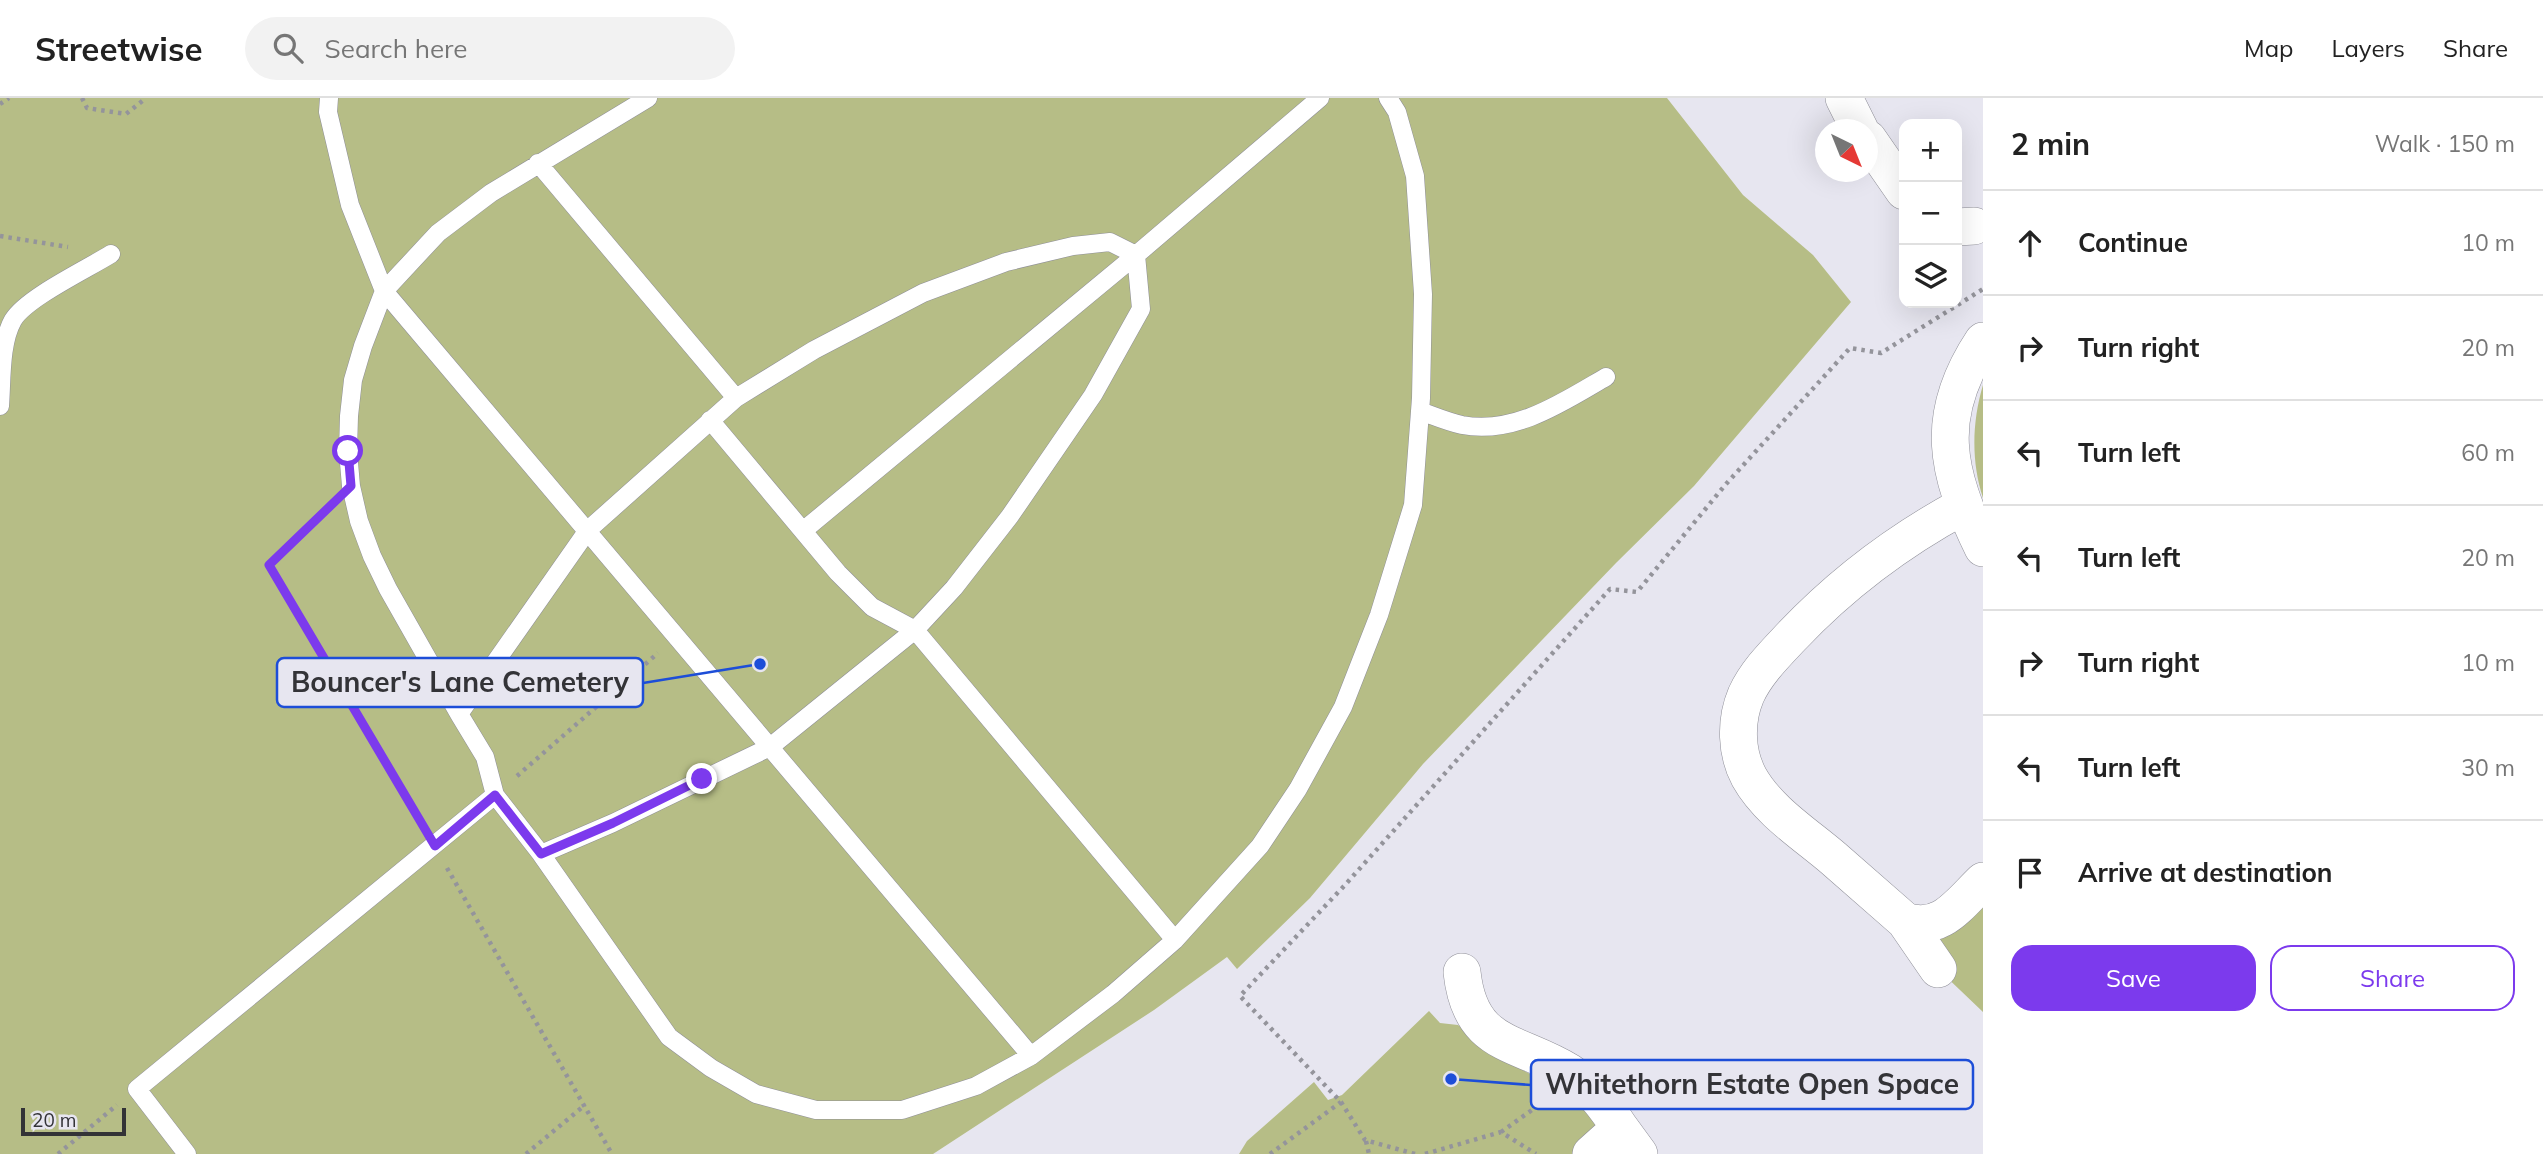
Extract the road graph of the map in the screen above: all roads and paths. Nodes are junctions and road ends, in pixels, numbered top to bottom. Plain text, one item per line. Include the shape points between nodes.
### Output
1 (9, 98) edge
2 (82, 98) edge
3 (146, 98) edge
4 (329, 98) edge
5 (648, 98) edge
6 (1320, 98) edge
7 (1388, 98) edge
8 (1843, 98) edge
9 (0, 104) edge
10 (1854, 119) edge
11 (1878, 154) edge
12 (538, 163) junction
13 (1899, 184) edge
14 (0, 236) edge
15 (111, 254) joint
16 (1136, 255) junction
17 (1983, 289) edge
18 (384, 291) junction
19 (5, 328) edge
20 (1983, 341) edge
21 (1606, 377) dead end
22 (736, 398) junction
23 (0, 406) edge
24 (1420, 411) junction
25 (710, 420) junction
26 (351, 486) junction
27 (1963, 506) junction
28 (588, 530) junction
29 (804, 530) junction
30 (1983, 548) edge
31 (915, 630) junction
32 (677, 636) junction
33 (459, 714) junction
34 (770, 747) junction
35 (495, 795) junction
36 (435, 846) junction
37 (541, 854) junction
38 (1983, 881) edge
39 (1905, 921) junction
40 (1175, 940) junction
41 (1938, 969) dead end
42 (1462, 972) dead end
43 (1031, 1056) junction
44 (1568, 1072) junction
45 (137, 1089) junction
46 (1341, 1102) junction
47 (585, 1105) junction
48 (1502, 1132) junction
49 (1365, 1140) junction
50 (1629, 1141) edge
51 (58, 1154) edge
52 (187, 1154) edge
53 (526, 1154) edge
54 (612, 1154) edge
55 (1270, 1154) edge
56 (1369, 1154) edge
57 (1415, 1154) edge
58 (1425, 1154) edge
59 (1536, 1154) edge
60 (1591, 1154) edge

1 - 9 path
2 - 3 path via 87,108 126,114
4 - 18 lane via 328,112 350,205
5 - 12 lane
6 - 16 lane
7 - 24 lane via 1397,112 1415,176 1423,294
8 - 10 street
11 - 13 street
12 - 18 lane via 438,233
12 - 22 lane
14 - 15 path
15 - 19 lane via 29,303
16 - 22 lane via 1110,242 1006,262 923,293 814,350
16 - 29 lane
16 - 31 lane via 1142,309 1093,396 1010,516
17 - 46 path via 1881,353 1850,348 1726,484 1637,592 1610,589 1345,886 1240,996
18 - 26 lane via 354,380 348,451
18 - 28 lane
19 - 23 lane
20 - 27 street via 1954,404 1951,455
21 - 24 lane via 1554,407 1495,427 1464,425
22 - 25 lane
24 - 40 lane via 1413,505 1379,615 1343,707 1298,789 1259,846
25 - 28 lane
25 - 29 lane
26 - 33 lane via 372,556
26 - 36 path via 269,565
27 - 30 street
27 - 39 street via 1885,552 1816,611 1755,678 1739,720 1738,740 1750,779 1782,815
28 - 32 lane
28 - 33 lane
29 - 31 lane via 872,607
31 - 34 lane
31 - 40 lane
32 - 34 lane
32 - 35 path
33 - 35 lane via 485,757
34 - 37 lane
34 - 43 lane
35 - 36 lane
35 - 37 lane
36 - 45 lane
36 - 47 path
37 - 43 lane via 669,1037 756,1094 816,1110 902,1110 976,1086
38 - 39 street via 1940,921 1930,925
39 - 41 street
40 - 43 lane via 1114,994
42 - 44 street via 1468,1005 1490,1033
44 - 48 path via 1535,1110
44 - 50 street via 1599,1099
45 - 51 path
45 - 52 lane
46 - 49 path
46 - 55 path
47 - 53 path
47 - 54 path
48 - 58 path
48 - 59 path
49 - 56 path
49 - 57 path
50 - 60 street

